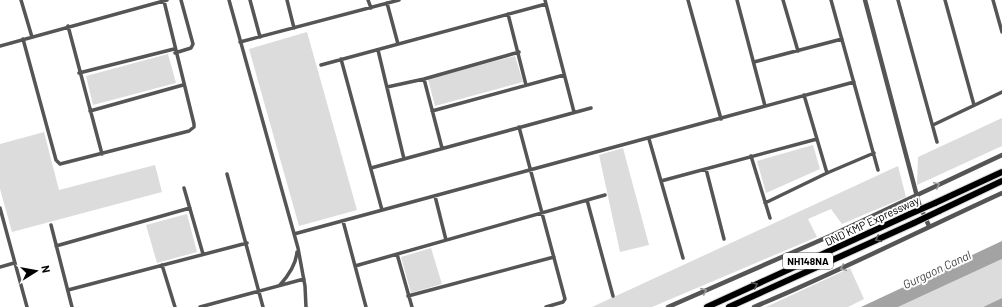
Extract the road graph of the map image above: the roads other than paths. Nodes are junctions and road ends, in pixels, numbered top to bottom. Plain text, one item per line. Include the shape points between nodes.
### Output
1 (21, 0) edge
2 (165, 0) edge
3 (181, 0) edge
4 (230, 0) edge
5 (250, 0) edge
6 (287, 0) edge
7 (368, 0) edge
8 (399, 0) edge
9 (688, 0) edge
10 (737, 0) edge
11 (783, 0) edge
12 (831, 0) edge
13 (865, 0) edge
14 (898, 0) edge
15 (945, 0) edge
16 (993, 0) edge
17 (155, 1) edge
18 (546, 2) edge
19 (387, 3) junction
20 (370, 8) junction
21 (508, 14) junction
22 (68, 26) junction
23 (294, 28) junction
24 (1002, 32) edge
25 (32, 37) junction
26 (260, 37) junction
27 (23, 39) junction
28 (842, 39) junction
29 (240, 42) junction
30 (398, 44) junction
31 (0, 46) edge
32 (378, 50) junction
33 (175, 51) junction
34 (798, 51) junction
35 (519, 52) junction
36 (341, 59) junction
37 (754, 62) junction
38 (321, 65) dead end
39 (79, 73) junction
40 (564, 75) junction
41 (424, 79) junction
42 (854, 82) junction
43 (184, 85) junction
44 (526, 85) junction
45 (387, 87) junction
46 (1002, 92) edge
47 (804, 95) junction
48 (974, 105) junction
49 (765, 106) junction
50 (591, 108) dead end
51 (90, 111) junction
52 (432, 111) junction
53 (574, 112) junction
54 (721, 119) junction
55 (933, 125) junction
56 (519, 127) junction
57 (649, 139) junction
58 (817, 139) junction
59 (937, 142) dead end
60 (442, 148) junction
61 (102, 154) junction
62 (874, 154) junction
63 (1002, 155) edge
64 (751, 156) junction
65 (404, 159) junction
66 (371, 168) junction
67 (706, 169) junction
68 (530, 170) junction
69 (878, 170) dead end
70 (1002, 172) edge
71 (827, 173) junction
72 (227, 174) dead end
73 (661, 181) junction
74 (1002, 181) edge
75 (184, 188) dead end
76 (1002, 193) edge
77 (605, 195) dead end
78 (917, 195) junction
79 (435, 196) junction
80 (587, 200) junction
81 (765, 203) junction
82 (0, 208) edge
83 (190, 208) junction
84 (382, 210) junction
85 (542, 213) junction
86 (770, 218) dead end
87 (343, 221) junction
88 (51, 225) dead end
89 (929, 226) junction
90 (294, 234) junction
91 (724, 239) dead end
92 (446, 240) junction
93 (247, 243) junction
94 (56, 246) junction
95 (298, 248) junction
96 (203, 254) junction
97 (397, 254) junction
98 (554, 257) junction
99 (683, 258) dead end
100 (14, 263) junction
101 (162, 265) junction
102 (355, 266) junction
103 (0, 267) edge
104 (304, 279) junction
105 (279, 286) junction
106 (68, 290) junction
107 (258, 291) junction
108 (408, 296) junction
109 (613, 296) dead end
110 (27, 307) edge
111 (72, 307) edge
112 (175, 307) edge
113 (200, 307) edge
114 (263, 307) edge
115 (306, 307) edge
116 (366, 307) edge
117 (412, 307) edge
118 (546, 307) edge
119 (668, 307) edge
120 (707, 307) edge
121 (729, 307) edge
122 (754, 307) edge

1 - 25 street
2 - 17 street
2 - 33 street
3 - 33 street via 193,44 191,48
4 - 29 street
5 - 26 street
6 - 23 street
7 - 20 street
8 - 19 street
9 - 54 street
10 - 37 street
11 - 34 street
12 - 28 street
13 - 78 street
14 - 55 street
15 - 48 street
16 - 24 street
17 - 22 street
18 - 21 street
18 - 40 street
19 - 20 street
19 - 30 street
20 - 23 street
21 - 30 street
21 - 35 street
22 - 25 street
22 - 39 street
23 - 26 street
25 - 27 street
26 - 29 street
27 - 31 street
27 - 61 street via 57,162 64,164
28 - 34 street
28 - 42 street
29 - 90 street
30 - 32 street
32 - 36 street
32 - 45 street
33 - 39 street
33 - 43 street
34 - 37 street
35 - 41 street
35 - 44 street
36 - 38 street
36 - 66 street
37 - 49 street
39 - 51 street
40 - 44 street
40 - 53 street
41 - 45 street
41 - 52 street
42 - 47 street
42 - 62 street
43 - 51 street
43 - 61 street via 194,124 192,129
44 - 52 street
45 - 65 street
46 - 48 street
47 - 49 street
47 - 58 street
48 - 55 street
49 - 54 street
50 - 53 street
51 - 61 street
52 - 60 street
53 - 56 street
54 - 57 street
55 - 59 street
56 - 60 street
56 - 68 street
57 - 68 street
57 - 73 street
58 - 64 street
58 - 71 street
60 - 65 street
62 - 69 street
62 - 71 street
78 -> 63 street
64 - 67 street
64 - 81 street
65 - 66 street
66 - 84 street
67 - 73 street
67 - 91 street
68 - 79 street
68 - 85 street
120 -> 70 highway, DND KMP Expressway / NH148NA, bridge
71 - 81 street
72 - 93 street
73 - 99 street
74 -> 121 highway, DND KMP Expressway / NH148NA, bridge
75 - 83 street
76 - 89 street
77 - 80 street
78 - 89 street
119 -> 78 street
79 - 84 street
79 - 92 street
80 - 85 street
80 - 109 street
81 - 86 street
82 - 100 street
83 - 94 street
83 - 96 street
84 - 87 street
85 - 92 street
85 - 98 street
87 - 90 street
87 - 102 street
88 - 94 street
89 -> 122 street
90 - 95 street
92 - 97 street
93 - 96 street
93 - 107 street
94 - 106 street
95 - 104 street
95 - 105 street via 294,265
96 - 101 street
97 - 102 street
97 - 108 street
98 - 108 street
98 - 118 street via 565,300
100 - 103 street
100 - 110 street
101 - 106 street
101 - 112 street
102 - 116 street
104 - 105 street
104 - 115 street
105 - 107 street
106 - 111 street
107 - 113 street
107 - 114 street
108 - 117 street

